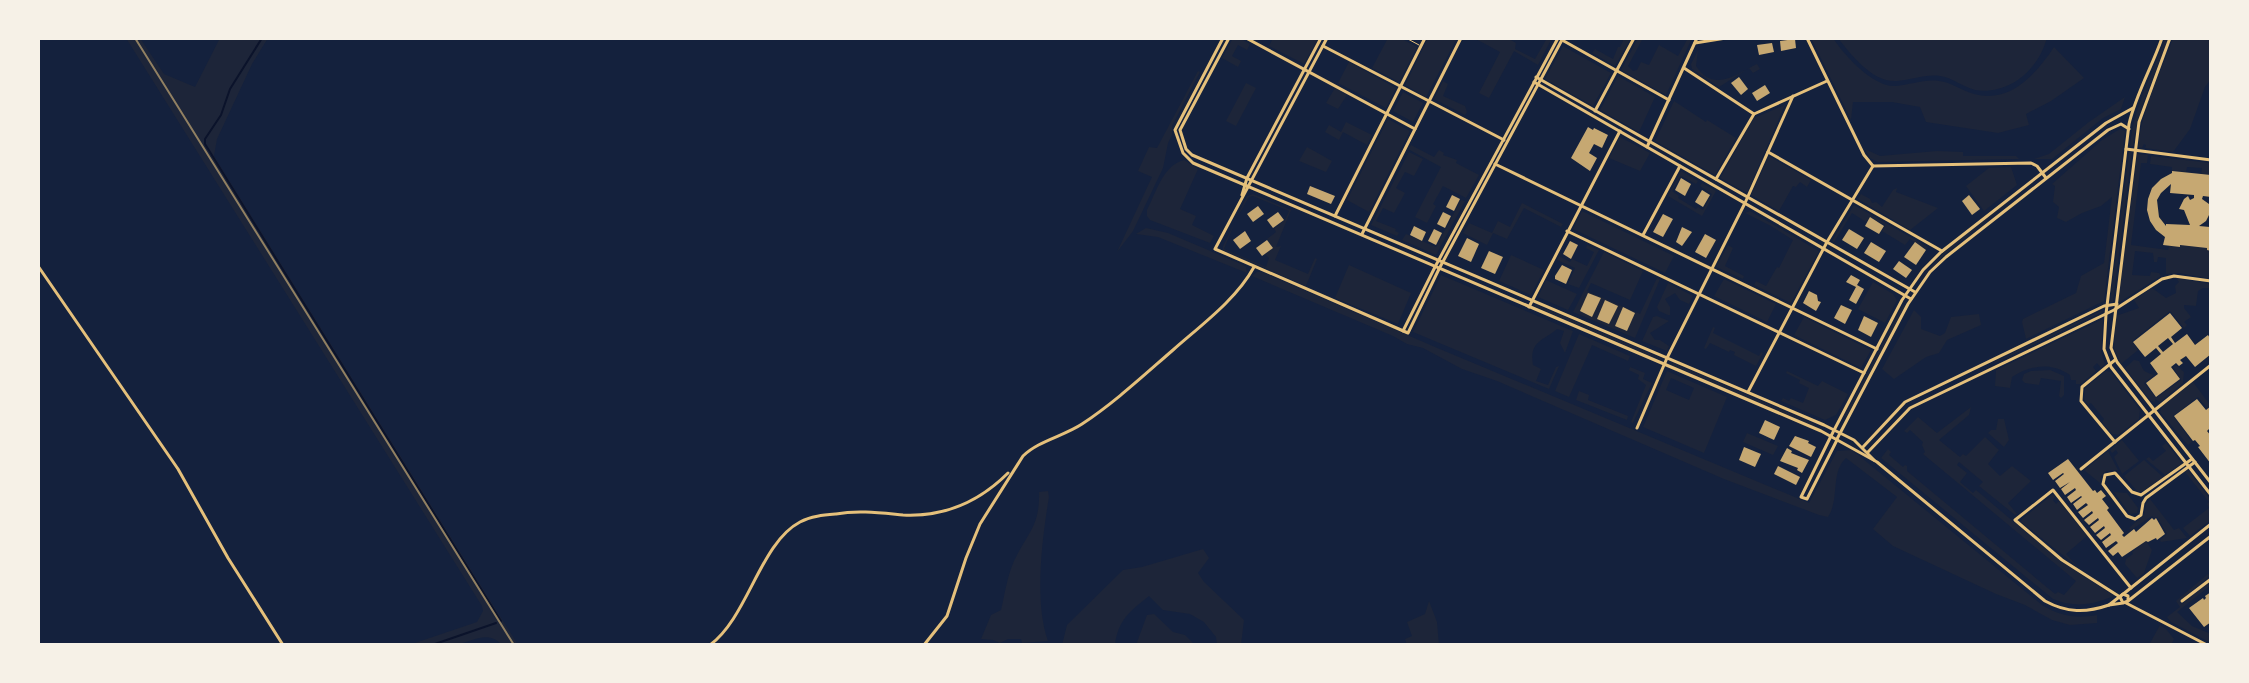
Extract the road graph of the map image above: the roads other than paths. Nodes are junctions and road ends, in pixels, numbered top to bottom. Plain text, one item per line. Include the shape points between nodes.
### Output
1 (1226, 38) edge
2 (1246, 38) edge
3 (1321, 38) edge
4 (1327, 38) edge
5 (1406, 38) edge
6 (1425, 38) edge
7 (1461, 38) edge
8 (1634, 38) edge
9 (1726, 38) edge
10 (1807, 38) edge
11 (2162, 38) edge
12 (2170, 38) edge
13 (1561, 39) edge
14 (1696, 40) edge
15 (1323, 46) junction
16 (1421, 46) junction
17 (1684, 68) junction
18 (1307, 70) junction
19 (1616, 72) junction
20 (1537, 81) junction
21 (1827, 81) junction
22 (1400, 86) junction
23 (1793, 96) junction
24 (1669, 100) junction
25 (1429, 102) junction
26 (2133, 108) junction
27 (1595, 111) junction
28 (1387, 113) junction
29 (1754, 114) junction
30 (1415, 129) junction
31 (2129, 129) junction
32 (1620, 131) junction
33 (1505, 141) junction
34 (1649, 142) junction
35 (1647, 147) junction
36 (2126, 149) junction
37 (2135, 150) junction
38 (1768, 152) junction
39 (1188, 155) junction
40 (2211, 160) edge
41 (1495, 164) junction
42 (1680, 166) junction
43 (1873, 166) junction
44 (2042, 173) junction
45 (2046, 178) junction
46 (1716, 179) junction
47 (1249, 180) junction
48 (1246, 186) junction
49 (1747, 197) junction
50 (1853, 200) junction
51 (1745, 203) junction
52 (1581, 205) junction
53 (1335, 216) junction
54 (1365, 228) junction
55 (1567, 231) junction
56 (1643, 235) junction
57 (1361, 236) junction
58 (1827, 242) junction
59 (1823, 248) junction
60 (1942, 251) junction
61 (1440, 261) junction
62 (38, 266) edge
63 (1254, 266) junction
64 (1437, 268) junction
65 (1711, 268) junction
66 (2211, 281) edge
67 (1909, 289) junction
68 (1915, 292) junction
69 (1698, 293) junction
70 (1906, 295) junction
71 (1911, 299) junction
72 (1532, 300) junction
73 (2125, 302) junction
74 (2115, 304) junction
75 (2107, 305) junction
76 (1529, 307) junction
77 (1792, 307) junction
78 (2114, 310) junction
79 (2106, 314) junction
80 (1779, 332) junction
81 (1877, 349) junction
82 (1667, 358) junction
83 (2115, 360) junction
84 (1664, 364) junction
85 (2109, 365) junction
86 (2211, 365) edge
87 (1864, 373) junction
88 (1748, 392) junction
89 (1907, 400) junction
90 (1913, 406) junction
91 (2154, 410) junction
92 (2148, 415) junction
93 (1637, 428) dead end
94 (1835, 430) junction
95 (1840, 433) junction
96 (1831, 436) junction
97 (1837, 439) junction
98 (2115, 442) junction
99 (1862, 447) junction
100 (1868, 452) junction
101 (2194, 460) junction
102 (1877, 462) junction
103 (2188, 465) junction
104 (1014, 468) junction
105 (2081, 469) dead end
106 (2211, 483) edge
107 (2140, 495) junction
108 (2211, 495) edge
109 (2144, 500) junction
110 (2211, 524) edge
111 (2211, 536) edge
112 (2211, 579) edge
113 (2137, 583) junction
114 (2131, 588) junction
115 (2143, 589) junction
116 (2121, 596) junction
117 (2182, 601) dead end
118 (2125, 602) junction
119 (2109, 605) junction
120 (283, 645) edge
121 (710, 645) edge
122 (924, 645) edge
123 (2207, 645) edge

1 - 39 street via 1176,127
2 - 18 street
3 - 18 street
4 - 15 street
5 - 16 lane
6 - 16 street
7 - 25 street
8 - 19 street
9 - 14 street
10 - 21 street
11 - 26 street
12 - 37 street via 2145,102
13 - 19 street
13 - 20 street
14 - 17 street
15 - 18 street
15 - 22 street
16 - 22 street
17 - 24 street
17 - 29 street
18 - 28 street
18 - 47 street
19 - 24 street
19 - 27 street
20 - 27 street
20 - 32 street
20 - 33 street
21 - 23 street
21 - 43 street
22 - 25 street
22 - 28 street
23 - 29 street
23 - 38 street
24 - 34 street
25 - 30 street
25 - 33 street
26 - 31 street
26 - 44 street
27 - 34 street
28 - 30 street
28 - 53 street
29 - 46 street
30 - 54 street
31 - 36 street
31 - 45 street via 2121,124 2112,127
32 - 35 street
32 - 52 street
33 - 41 street
33 - 61 street
34 - 35 street
34 - 46 street
35 - 42 street
36 - 37 street
36 - 75 street
37 - 40 street
37 - 74 street
38 - 49 street
38 - 50 street
39 - 47 street
39 - 48 street via 1196,165
41 - 52 street
41 - 61 street
42 - 51 street
42 - 56 street
43 - 44 street via 2031,163
43 - 50 street
44 - 45 street
44 - 60 street
45 - 68 street via 1940,261
46 - 49 street
47 - 48 street
47 - 53 street
48 - 57 street
48 - 63 street via 1215,249
49 - 51 street
49 - 58 street
50 - 58 street
50 - 60 street
51 - 59 street
51 - 65 street
52 - 55 street
52 - 56 street
53 - 54 street
54 - 57 street
54 - 61 street
55 - 69 street
55 - 72 street
56 - 65 street
57 - 64 street
58 - 59 street
58 - 67 street
59 - 70 street
59 - 77 street
60 - 67 street
61 - 64 street
61 - 72 street
62 - 120 street via 178,469
63 - 64 street via 1406,332
63 - 104 street via 1216,312 1139,380 1085,422 1030,450
64 - 76 street
65 - 69 street
65 - 77 street
66 - 73 street via 2168,277
67 - 68 street
67 - 70 street
68 - 71 street
69 - 80 street
69 - 82 street
70 - 71 street
70 - 81 street
71 - 95 street
72 - 76 street
72 - 82 street
73 - 74 street
73 - 78 street
74 - 75 street
74 - 78 street
75 - 79 street
75 - 89 street
76 - 84 street
77 - 80 street
77 - 81 street
78 - 79 street
78 - 83 street
79 - 85 street via 2104,349
79 - 90 street
80 - 87 street
80 - 88 street
81 - 87 street
82 - 84 street
82 - 88 street
83 - 85 street
83 - 91 street
84 - 93 street
84 - 96 street
85 - 92 street
85 - 98 street via 2082,387 2081,401
86 - 91 street
87 - 94 street
88 - 94 street
89 - 90 street
89 - 99 street
90 - 100 street
91 - 92 street
91 - 101 street
92 - 98 street
92 - 103 street
94 - 95 street
94 - 96 street
95 - 97 street
95 - 99 street
96 - 97 street
96 - 97 street via 1801,497 1807,499
97 - 102 street
98 - 105 street
99 - 100 street
100 - 102 street
101 - 103 street
101 - 106 street
102 - 119 street via 2045,601 2073,611
103 - 107 street
103 - 108 street
103 - 109 street
104 - 121 street via 984,494 955,508 918,515 842,513 801,521 783,536 727,629
104 - 122 street via 980,524 947,616
107 - 109 street
107 - 109 street via 2117,474 2104,477 2104,487 2128,517 2140,516
110 - 113 street
111 - 115 street
112 - 117 street
113 - 114 street
113 - 115 street
114 - 116 street
114 - 116 street via 2053,490 2015,520 2062,560
115 - 118 street
116 - 118 street
116 - 118 street via 2127,595
116 - 119 street
118 - 119 street
118 - 123 street

